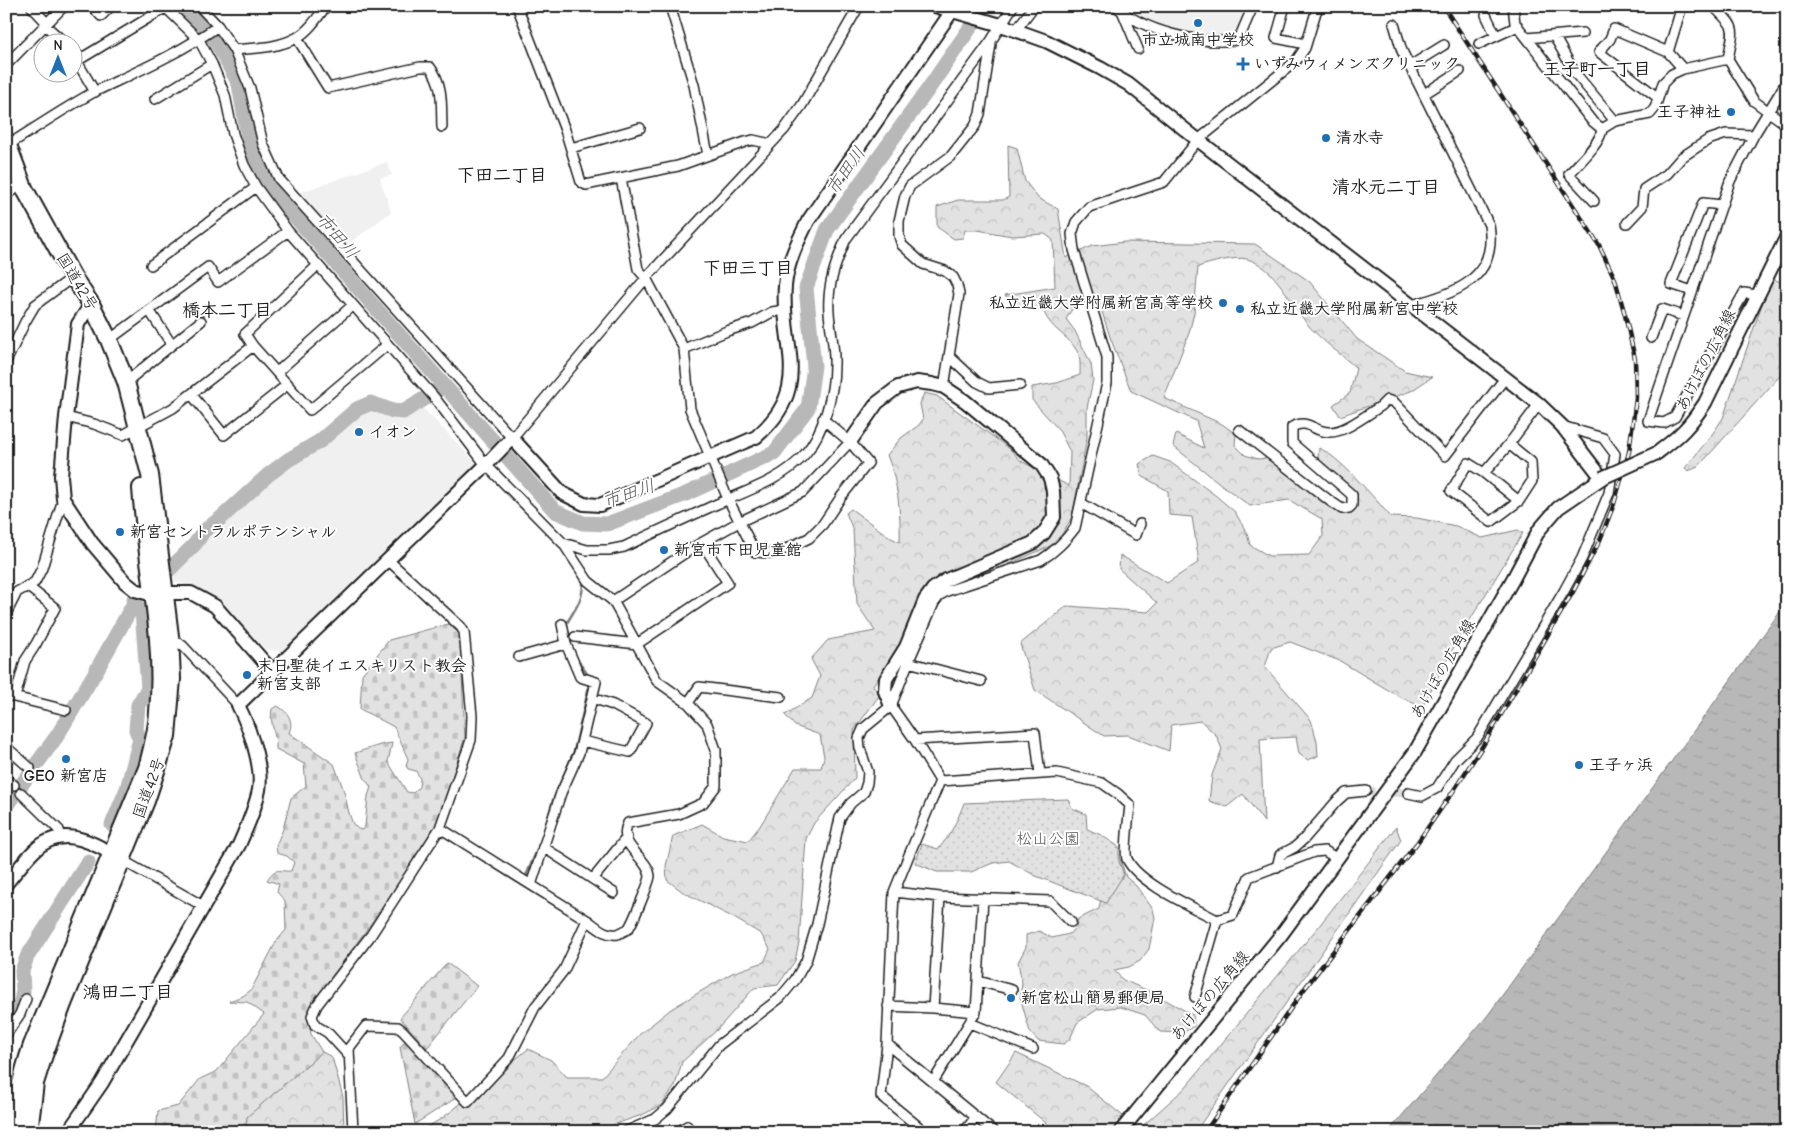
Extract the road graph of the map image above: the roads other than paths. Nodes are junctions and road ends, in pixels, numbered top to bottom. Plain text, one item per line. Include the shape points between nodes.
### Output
1 (31, 6) edge
2 (64, 6) edge
3 (92, 6) edge
4 (111, 6) edge
5 (199, 6) edge
6 (326, 6) edge
7 (517, 6) edge
8 (670, 6) edge
9 (859, 6) edge
10 (936, 6) edge
11 (1013, 6) edge
12 (1034, 6) edge
13 (1253, 6) edge
14 (1286, 6) edge
15 (1320, 6) edge
16 (1513, 6) edge
17 (1682, 6) edge
18 (1713, 6) edge
19 (165, 7) edge
20 (956, 10) edge
21 (1119, 10) edge
22 (1486, 14) dead end
23 (1394, 24) dead end
24 (45, 25) junction
25 (1001, 25) junction
26 (218, 26) junction
27 (1518, 26) junction
28 (1016, 30) junction
29 (53, 32) edge
30 (1583, 33) dead end
31 (1496, 36) junction
32 (1554, 36) junction
33 (297, 38) junction
34 (1527, 38) junction
35 (199, 40) junction
36 (991, 41) junction
37 (1306, 44) junction
38 (1479, 44) dead end
39 (1444, 45) dead end
40 (1138, 49) dead end
41 (234, 50) junction
42 (1668, 52) junction
43 (82, 59) edge
44 (1728, 59) junction
45 (6, 64) edge
46 (212, 64) junction
47 (1410, 66) junction
48 (82, 69) edge
49 (1683, 69) junction
50 (1460, 71) dead end
51 (1787, 81) edge
52 (95, 92) junction
53 (1424, 94) junction
54 (1657, 97) junction
55 (155, 99) dead end
56 (1768, 111) junction
57 (1616, 121) junction
58 (1787, 125) edge
59 (442, 127) dead end
60 (640, 128) dead end
61 (1602, 129) junction
62 (1754, 136) junction
63 (1198, 140) junction
64 (7, 144) edge
65 (771, 144) junction
66 (571, 148) junction
67 (708, 155) junction
68 (621, 178) junction
69 (22, 184) junction
70 (256, 187) junction
71 (6, 195) edge
72 (1594, 201) dead end
73 (1722, 205) junction
74 (1627, 223) dead end
75 (288, 231) junction
76 (1787, 236) edge
77 (151, 265) dead end
78 (318, 265) junction
79 (73, 277) junction
80 (646, 278) junction
81 (1692, 291) junction
82 (1757, 295) junction
83 (91, 304) junction
84 (354, 305) junction
85 (1411, 305) junction
86 (149, 310) junction
87 (785, 310) junction
88 (1683, 316) junction
89 (202, 321) dead end
90 (1651, 338) dead end
91 (109, 340) junction
92 (172, 345) junction
93 (388, 345) junction
94 (254, 346) junction
95 (684, 349) junction
96 (949, 356) junction
97 (6, 362) edge
98 (277, 372) junction
99 (1505, 378) junction
100 (126, 382) junction
101 (288, 384) junction
102 (1020, 385) dead end
103 (944, 387) junction
104 (192, 394) junction
105 (1540, 404) junction
106 (66, 416) junction
107 (823, 419) junction
108 (1562, 426) junction
109 (137, 428) junction
110 (1239, 430) dead end
111 (512, 438) junction
112 (850, 442) junction
113 (1509, 444) junction
114 (710, 457) junction
115 (488, 462) junction
116 (1484, 473) junction
117 (1602, 478) junction
118 (63, 499) junction
119 (728, 499) junction
120 (1519, 501) junction
121 (1081, 502) junction
122 (739, 522) junction
123 (1140, 524) dead end
124 (563, 543) junction
125 (702, 543) junction
126 (388, 560) junction
127 (153, 585) junction
128 (27, 586) junction
129 (613, 602) junction
130 (7, 611) edge
131 (562, 624) dead end
132 (170, 636) junction
133 (575, 637) dead end
134 (566, 644) junction
135 (637, 644) junction
136 (519, 657) dead end
137 (908, 662) junction
138 (272, 671) junction
139 (981, 681) dead end
140 (11, 696) edge
141 (781, 697) dead end
142 (592, 698) junction
143 (688, 703) junction
144 (238, 705) junction
145 (891, 706) junction
146 (66, 710) dead end
147 (915, 740) junction
148 (582, 741) junction
149 (6, 747) edge
150 (30, 768) dead end
151 (1040, 774) junction
152 (6, 778) edge
153 (940, 781) junction
154 (14, 785) dead end
155 (1366, 791) tunnel mouth
156 (22, 793) dead end
157 (1408, 793) tunnel mouth
158 (440, 828) junction
159 (61, 838) junction
160 (627, 838) junction
161 (544, 847) junction
162 (116, 857) junction
163 (1337, 860) junction
164 (1278, 867) junction
165 (593, 880) junction
166 (6, 884) edge
167 (531, 885) junction
168 (894, 892) junction
169 (614, 893) dead end
170 (940, 896) junction
171 (983, 898) junction
172 (203, 906) junction
173 (587, 920) junction
174 (1217, 920) junction
175 (1071, 922) dead end
176 (978, 980) junction
177 (1012, 990) dead end
178 (1195, 997) dead end
179 (26, 999) dead end
180 (888, 1006) junction
181 (933, 1008) junction
182 (976, 1012) junction
183 (970, 1023) junction
184 (6, 1035) edge
185 (887, 1044) junction
186 (1033, 1049) dead end
187 (349, 1056) junction
188 (933, 1082) junction
189 (976, 1117) junction
190 (14, 1132) edge
191 (29, 1132) edge
192 (68, 1132) edge
193 (353, 1132) edge
194 (625, 1132) edge
195 (678, 1132) edge
196 (692, 1132) edge
197 (925, 1132) edge
198 (964, 1132) edge
199 (994, 1132) edge
200 (1120, 1132) edge

1 - 24 street
2 - 24 street
3 - 4 street via 101,16
5 - 26 street
6 - 33 street
7 - 66 street
8 - 67 street via 694,85
9 - 65 street via 802,106
10 - 20 street
11 - 25 street
12 - 28 street
13 - 21 street via 1241,34 1236,40 1226,41 1203,41 1150,27
14 - 37 street via 1276,38
15 - 37 street
16 - 27 street
17 - 42 street
18 - 44 street via 1732,25
19 - 35 street
19 - 43 street
20 - 25 street
20 - 87 street via 808,221 789,266
21 - 40 street
22 - 31 street
23 - 47 street
24 - 29 street
24 - 45 street
25 - 28 street
25 - 36 street
26 - 35 street
26 - 41 street
27 - 31 street
27 - 34 street
28 - 63 street via 1046,41 1128,84
30 - 32 street
31 - 38 street
32 - 34 street
32 - 57 street via 1575,73
33 - 41 street via 273,46
33 - 59 street via 328,88 430,67 437,76 441,92
34 - 61 street via 1591,120
35 - 46 street
35 - 52 street
36 - 96 street via 980,114 975,126 951,156 910,186 899,221 902,245 923,264 953,277 957,285 959,294
36 - 107 street via 846,239 838,257 829,292 834,347 833,385
37 - 63 street via 1296,62
39 - 47 street
41 - 111 street via 250,88 263,144 279,179
42 - 49 street
42 - 54 street via 1614,29 1599,52
44 - 49 street
44 - 56 street via 1754,101
46 - 55 street
46 - 70 street via 225,95 244,165
47 - 53 street
48 - 52 street
49 - 54 street via 1663,83
50 - 53 street
51 - 56 street
52 - 64 street
53 - 85 street via 1489,225 1491,239 1483,268 1474,279 1439,297
54 - 57 street via 1650,114
56 - 58 street
56 - 62 street
57 - 61 street
60 - 66 street
61 - 72 street via 1589,151 1568,174
62 - 73 street via 1730,181
62 - 74 street via 1726,134 1708,140 1682,157 1667,174 1644,190 1642,207
63 - 85 street
63 - 121 street via 1164,182 1090,206 1076,222 1072,234 1077,266 1108,371
64 - 69 highway, 国道42号
65 - 67 street via 753,140
65 - 80 street
66 - 68 street via 581,182 586,185
67 - 68 street via 678,166
68 - 80 street via 638,269
69 - 71 street
69 - 79 highway, 国道42号
70 - 75 street
70 - 77 street
73 - 81 street
73 - 81 street via 1703,203 1671,284
75 - 78 street
75 - 86 street via 218,282 208,267
76 - 82 street, あけぼの広角線
78 - 84 street
78 - 94 street via 245,334
79 - 83 highway, 国道42号
79 - 97 street via 35,305
80 - 95 street
80 - 111 street
81 - 88 street
82 - 88 street via 1744,293 1675,417 1664,423 1648,421
82 - 117 street, あけぼの広角線, bridge via 1705,403 1690,426 1657,453
83 - 91 highway, 国道42号
83 - 106 street via 78,324
84 - 93 street
84 - 98 street
85 - 99 street
86 - 91 street
86 - 92 street
87 - 95 street via 772,312
87 - 114 street via 792,368 789,387 779,412 756,437
88 - 90 street via 1662,309
89 - 92 street
91 - 100 highway, 国道42号
92 - 100 street
93 - 101 street via 310,410
93 - 115 street
94 - 98 street
94 - 104 street
95 - 114 street via 690,409
96 - 102 street via 977,382 989,388
96 - 103 street
98 - 101 street
99 - 105 street
99 - 110 street via 1446,456 1394,402 1387,400 1339,431 1327,433 1306,424 1292,427 1292,443 1352,495 1349,508 1342,509 1330,501
100 - 109 highway, 国道42号
101 - 104 street via 224,435
103 - 112 street via 917,382 898,387 877,403
103 - 145 street via 1041,464 1052,485 1054,517 1033,543 946,580 933,589 925,600 906,647 886,679 885,691
104 - 109 street
105 - 108 street
105 - 113 street
106 - 109 street via 123,435
106 - 118 street via 61,476
107 - 112 street
107 - 119 street via 806,453 793,465
108 - 117 street
108 - 157 street via 1603,438 1615,454 1609,492 1600,517 1564,591 1477,738 1455,760 1437,788 1422,796
109 - 127 highway, 国道42号 via 150,475
111 - 114 street via 562,493 584,504 600,504 615,499
111 - 115 street
112 - 122 street via 804,492
112 - 122 street via 868,463 809,538 786,550 755,552
113 - 116 street
113 - 120 street via 1531,462 1532,481
114 - 119 street
115 - 124 street
115 - 126 street
116 - 120 street
116 - 120 street via 1468,464 1451,491 1491,522
117 - 163 street, あけぼの広角線 via 1558,508 1540,530 1415,752
118 - 127 street via 92,543 125,582
118 - 128 street via 42,568 35,582
119 - 122 street
119 - 124 street via 624,547 587,550
121 - 123 street via 1136,535
121 - 137 street via 1075,528 1054,552 1041,560 940,595
122 - 125 street
124 - 129 street via 588,581
125 - 129 street
125 - 135 street via 728,583
126 - 138 street
126 - 158 street via 464,632 472,716 471,740
127 - 132 highway, 国道42号
127 - 138 street via 190,593 215,606
127 - 162 highway, 国道42号 via 160,692 154,740
128 - 130 street via 17,592
128 - 140 street via 55,608 24,661
129 - 135 street
131 - 134 street
132 - 144 street
132 - 162 highway, 国道42号 via 172,679 167,736 146,801
133 - 135 street
134 - 136 street
134 - 142 street via 580,677 596,682
135 - 143 street via 657,680
137 - 139 street
137 - 145 street
138 - 144 street
140 - 146 street
141 - 143 street via 699,687
142 - 148 street
142 - 148 street via 646,723 630,752
143 - 160 street via 707,724 716,750 716,786 703,803 679,814 628,822 625,828
144 - 172 street via 254,747 259,789 239,845
145 - 147 street
145 - 194 street via 863,729 859,738 868,772 867,783 864,792 840,818 817,924 806,962 795,980 780,998 718,1045 667,1109 655,1119
147 - 151 street via 1035,733
147 - 153 street
148 - 161 street
149 - 150 street
151 - 153 street
151 - 174 street via 1057,773 1102,783 1118,794 1130,805 1126,858 1134,870 1148,882
152 - 154 street
153 - 168 street
155 - 164 street via 1346,793 1304,839 1280,855
156 - 159 street via 59,830
158 - 167 street
158 - 187 street via 312,1016 315,1025 328,1033
159 - 162 street via 75,836
159 - 166 street via 34,850
160 - 165 street
160 - 173 street via 650,877 628,928 618,934 604,933
161 - 165 street
161 - 167 street
162 - 172 street
162 - 190 highway, 国道42号 via 43,1017 22,1074
162 - 191 highway, 国道42号 via 35,1083
163 - 164 street via 1321,851
163 - 200 street, あけぼの広角線 via 1281,935
164 - 174 street via 1249,877 1233,915
165 - 169 street
167 - 173 street
168 - 170 street
168 - 180 street
170 - 171 street
170 - 181 street
171 - 175 street via 1050,901
171 - 176 street
172 - 192 street via 102,1083
173 - 187 street via 564,970 535,1007 509,1058 468,1102 398,1027 366,1026 349,1048
174 - 178 street
176 - 177 street
176 - 182 street
179 - 184 street
180 - 181 street
180 - 185 street
181 - 182 street
182 - 183 street
183 - 186 street
183 - 188 street
185 - 188 street
185 - 197 street via 881,1096
187 - 193 street
188 - 189 street
189 - 198 street
189 - 199 street
195 - 196 street via 687,1126

